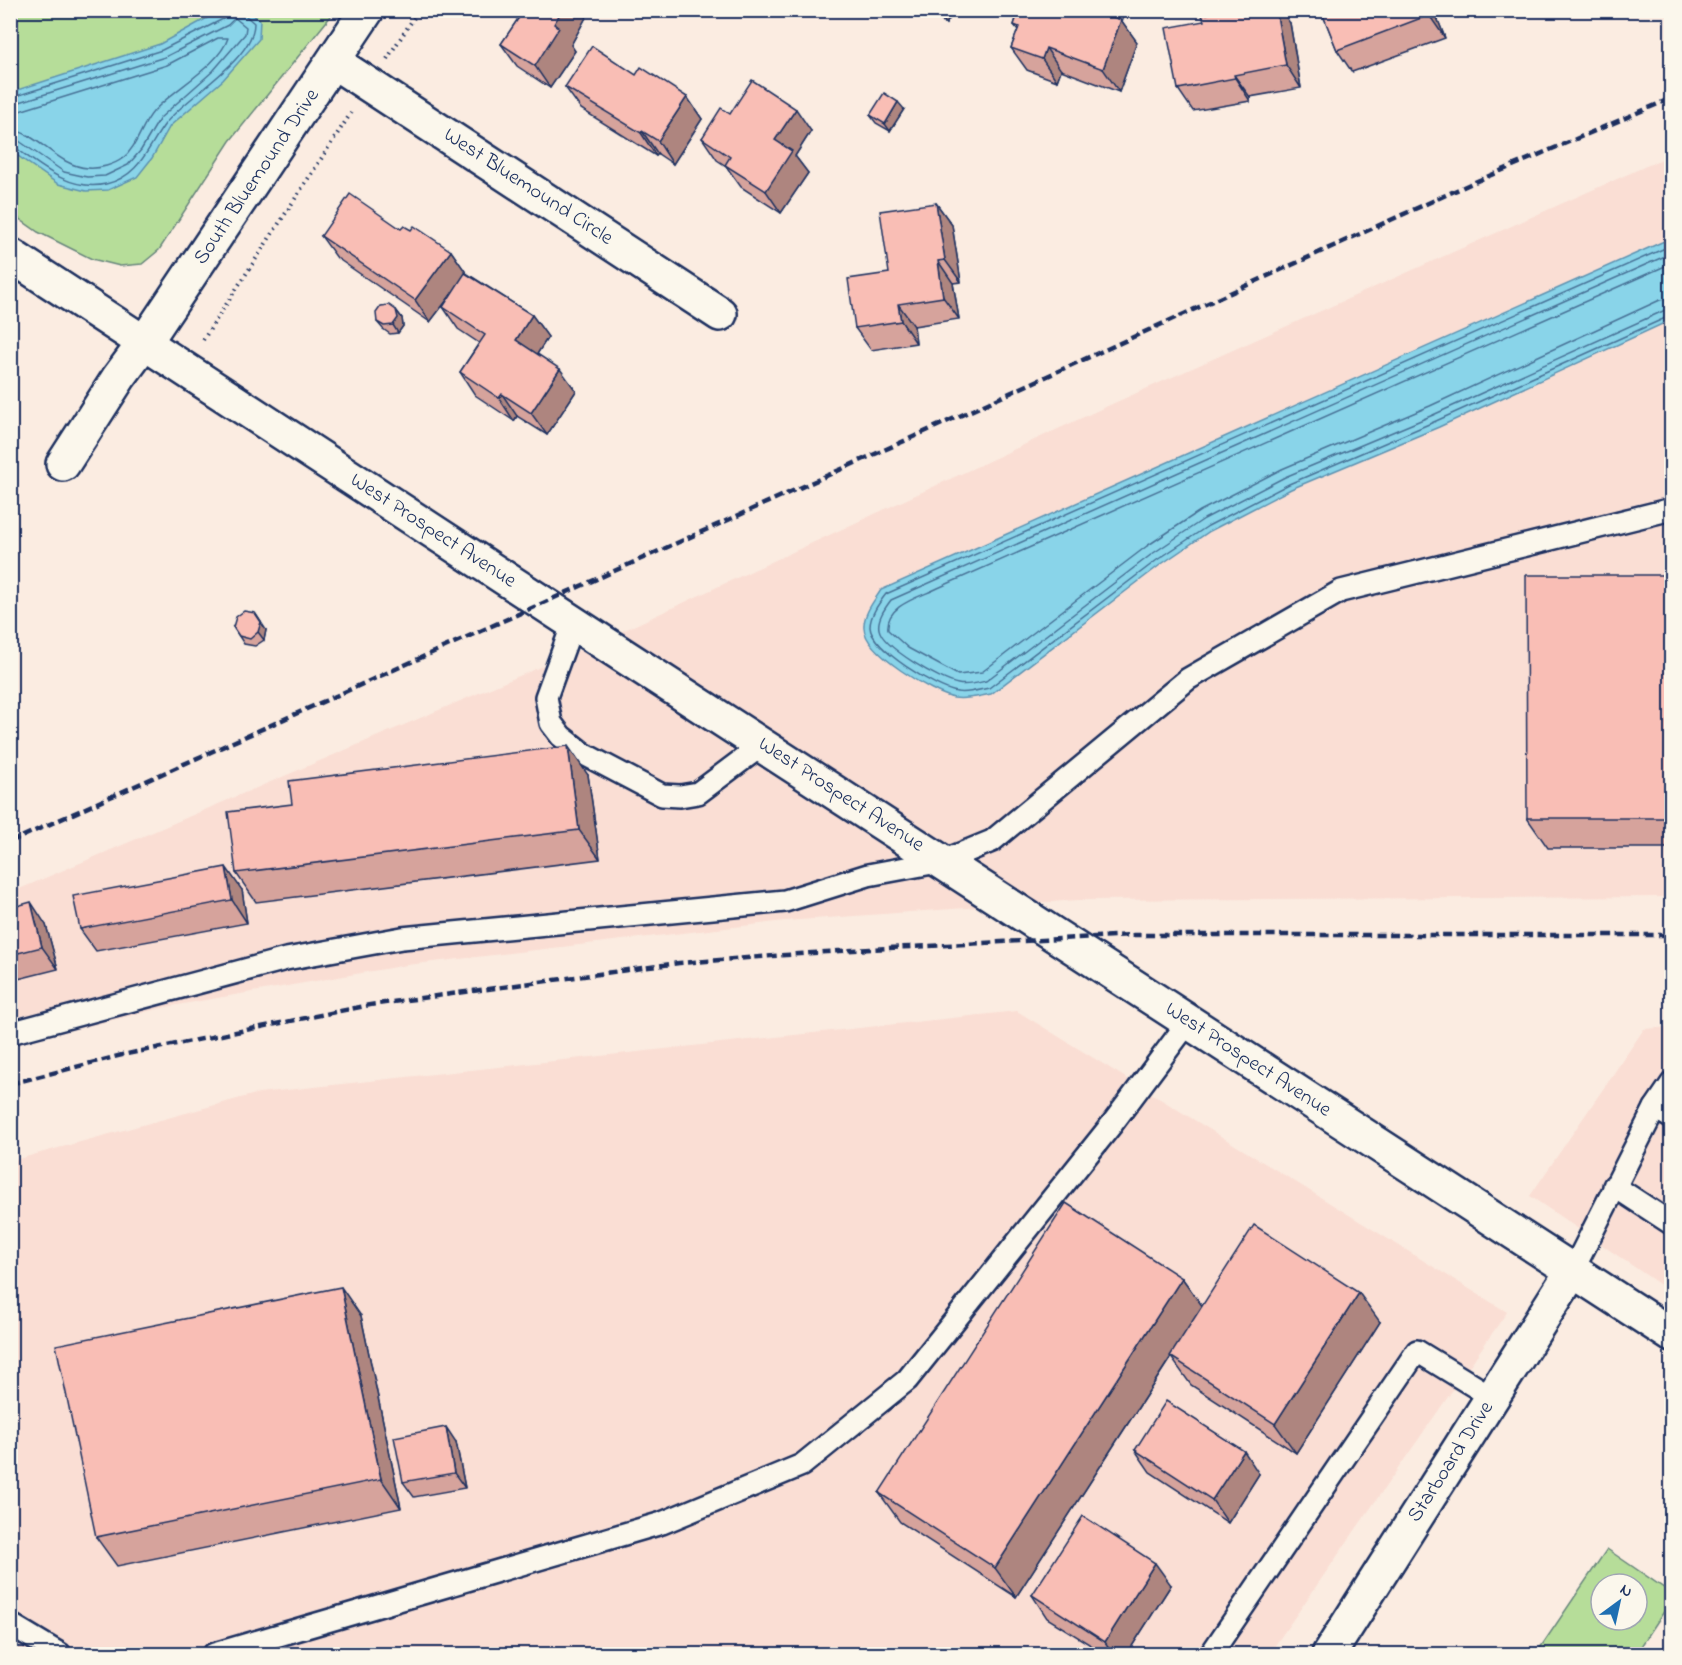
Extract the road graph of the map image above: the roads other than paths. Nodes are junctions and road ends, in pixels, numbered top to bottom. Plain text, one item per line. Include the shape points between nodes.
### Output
1 (368, 10) edge
2 (334, 62) junction
3 (10, 255) edge
4 (720, 314) dead end
5 (145, 342) junction
6 (63, 464) dead end
7 (1671, 510) edge
8 (573, 623) junction
9 (762, 745) junction
10 (943, 861) junction
11 (1189, 1021) junction
12 (10, 1032) edge
13 (1671, 1083) edge
14 (1663, 1113) edge
15 (1614, 1186) junction
16 (1671, 1224) edge
17 (1573, 1270) junction
18 (1671, 1335) edge
19 (1492, 1397) junction
20 (10, 1624) edge
21 (60, 1654) edge
22 (214, 1654) edge
23 (1211, 1654) edge
24 (1329, 1654) edge

1 - 2 main road, South Bluemound Drive
2 - 4 main road, West Bluemound Circle
2 - 5 main road, South Bluemound Drive
3 - 5 main road, West Prospect Avenue
5 - 6 main road, South Bluemound Drive
5 - 8 main road, West Prospect Avenue
7 - 10 lane via 1341,591 1188,679 992,841
8 - 9 main road, West Prospect Avenue
8 - 9 lane via 546,697 551,723 584,754 662,795 680,796 698,793
9 - 10 main road, West Prospect Avenue
10 - 11 main road, West Prospect Avenue
10 - 12 lane via 868,875 784,902 402,938 286,959
11 - 17 main road, West Prospect Avenue
11 - 22 lane via 1112,1124 907,1380 802,1465 662,1523
13 - 14 lane
14 - 15 lane
15 - 16 lane
15 - 17 lane
17 - 18 main road, West Prospect Avenue
17 - 19 main road, Starboard Drive
19 - 23 lane via 1417,1351
19 - 24 main road, Starboard Drive
20 - 21 lane

